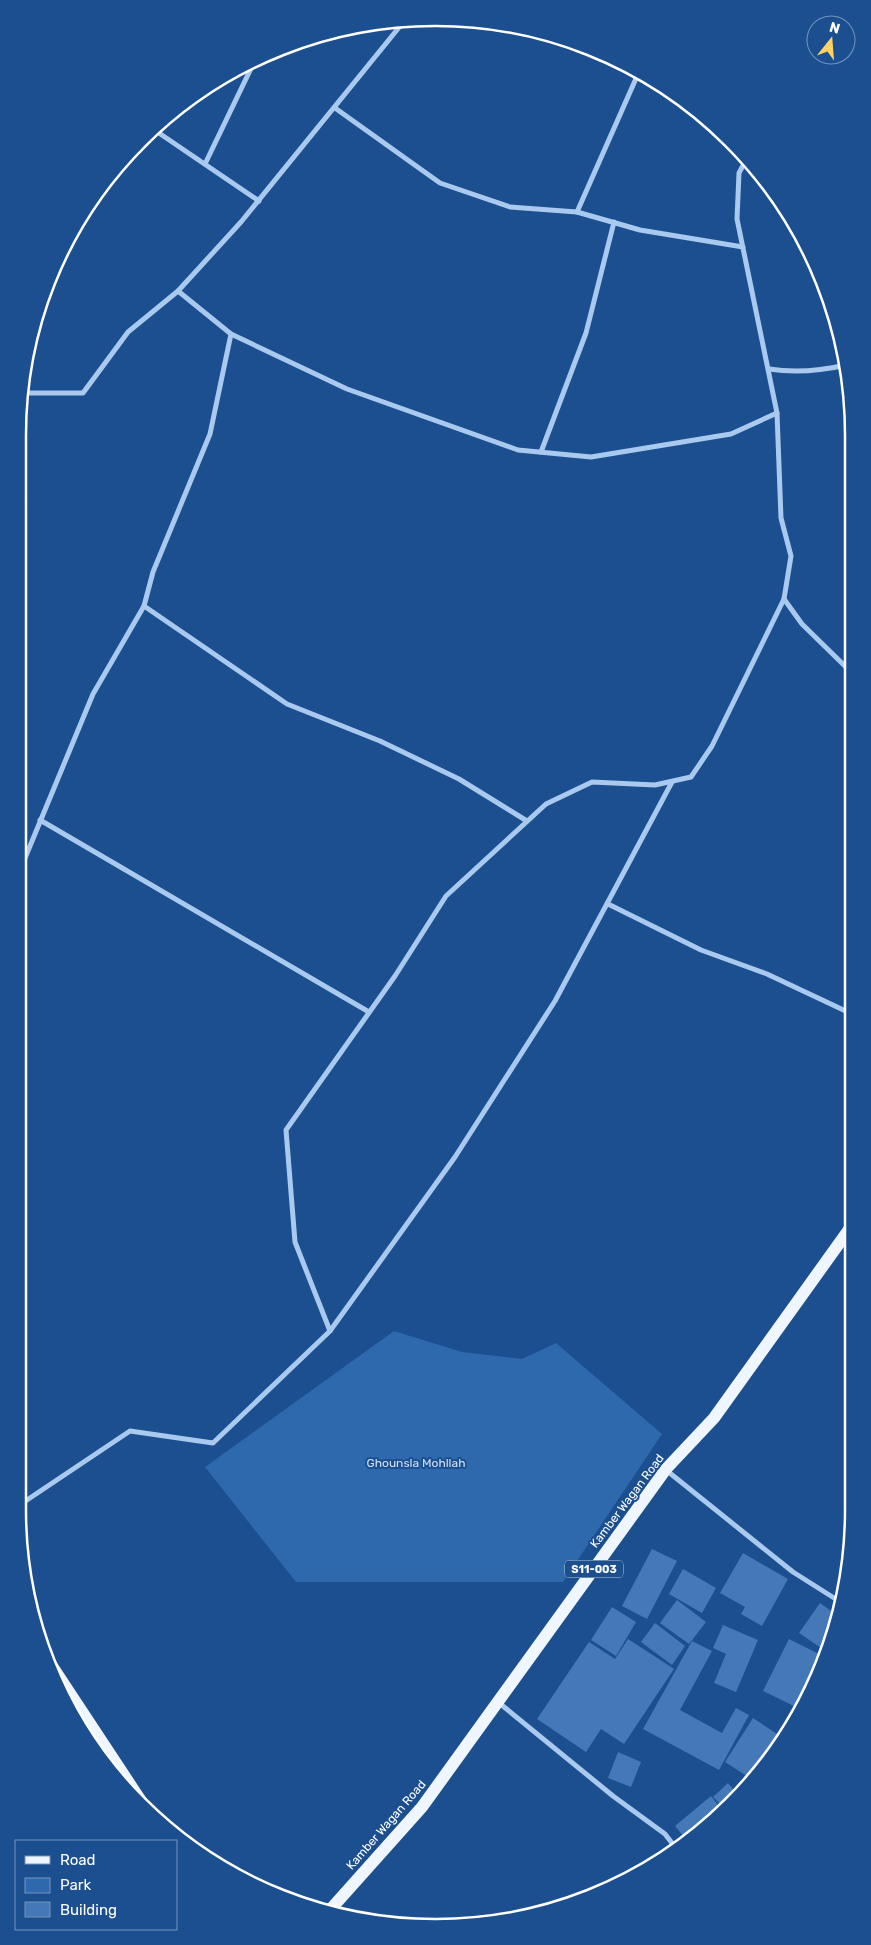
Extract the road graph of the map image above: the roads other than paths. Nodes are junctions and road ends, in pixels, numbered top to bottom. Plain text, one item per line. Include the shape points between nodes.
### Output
1 (399, 28) edge
2 (250, 70) edge
3 (636, 79) edge
4 (335, 108) junction
5 (161, 133) edge
6 (204, 164) junction
7 (743, 166) edge
8 (259, 201) junction
9 (577, 212) junction
10 (614, 222) junction
11 (743, 247) junction
12 (178, 291) junction
13 (231, 334) junction
14 (839, 366) edge
15 (769, 369) junction
16 (29, 393) edge
17 (778, 413) junction
18 (541, 452) junction
19 (784, 599) junction
20 (144, 606) junction
21 (845, 666) edge
22 (672, 782) junction
23 (40, 820) junction
24 (527, 821) junction
25 (26, 855) edge
26 (608, 904) junction
27 (845, 1011) edge
28 (369, 1012) junction
29 (845, 1235) edge
30 (330, 1331) junction
31 (666, 1469) junction
32 (26, 1501) edge
33 (835, 1599) edge
34 (498, 1702) junction
35 (672, 1843) edge
36 (334, 1906) edge

1 - 4 street
2 - 6 street
3 - 9 street
4 - 8 street
4 - 9 street via 440,183 510,207
5 - 6 street
6 - 8 street
7 - 11 street via 739,173 737,219
8 - 12 street
9 - 10 street
10 - 11 street via 640,230
10 - 18 street via 586,333
11 - 15 street
12 - 13 street
12 - 16 street via 128,332 83,393
13 - 18 street via 347,389 518,450
13 - 20 street via 210,434 154,572
14 - 15 street via 788,372
15 - 17 street
17 - 18 street via 731,434 600,456
17 - 19 street via 781,518 791,556
19 - 21 street via 802,624
19 - 22 street via 712,746 691,777
20 - 23 street via 93,694
20 - 24 street via 287,704 380,740 458,779
22 - 24 street via 655,785 592,782 546,804
22 - 26 street
23 - 25 street
23 - 28 street
24 - 28 street via 446,896
26 - 27 street via 701,950 767,974
26 - 30 street via 555,1001 454,1157
28 - 30 street via 286,1130 295,1242
29 - 31 main road, Kamber Wagan Road / S11-003 via 714,1418
30 - 32 street via 213,1443 130,1431
31 - 33 street via 793,1572
31 - 34 main road, Kamber Wagan Road / S11-003
34 - 35 street via 665,1834
34 - 36 main road, Kamber Wagan Road / S11-003 via 422,1807

